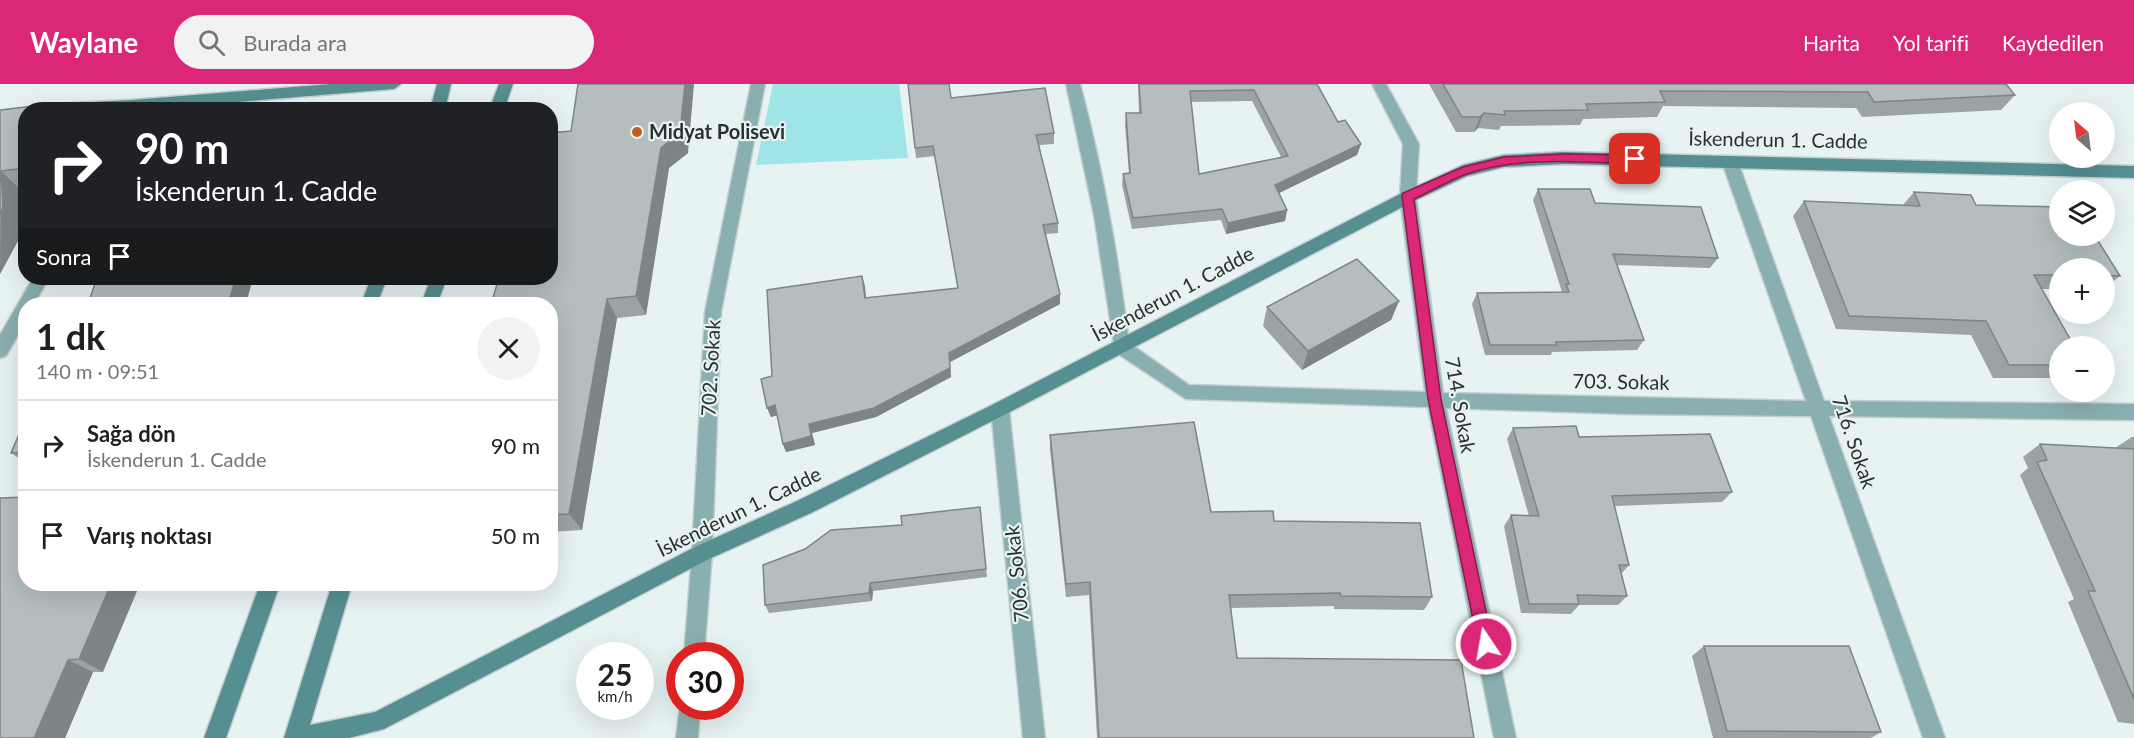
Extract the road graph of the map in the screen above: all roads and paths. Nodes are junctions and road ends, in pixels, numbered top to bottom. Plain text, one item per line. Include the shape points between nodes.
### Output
1 (394, 84) edge
2 (444, 84) edge
3 (506, 84) edge
4 (758, 84) edge
5 (1073, 84) edge
6 (1379, 84) edge
7 (187, 102) edge
8 (439, 102) edge
9 (499, 102) edge
10 (1730, 162) junction
11 (2134, 172) edge
12 (1408, 196) junction
13 (18, 319) edge
14 (1121, 347) junction
15 (0, 351) edge
16 (1435, 399) junction
17 (1818, 407) junction
18 (1000, 409) junction
19 (2134, 412) edge
20 (702, 553) junction
21 (267, 591) edge
22 (340, 591) edge
23 (695, 642) edge
24 (689, 720) edge
25 (214, 738) edge
26 (295, 738) edge
27 (687, 738) edge
28 (1034, 738) edge
29 (1505, 738) edge
30 (1934, 738) edge

1 - 7 street
2 - 8 street
3 - 9 street
4 - 20 street, 702. Sokak via 713,312
5 - 14 street via 1090,145 1110,248
6 - 12 street, 714. Sokak via 1411,144
10 - 11 street, İskenderun 1. Cadde
10 - 12 street, İskenderun 1. Cadde via 1563,158 1504,161 1463,171
10 - 17 street, 716. Sokak
12 - 14 street, İskenderun 1. Cadde
12 - 16 street, 714. Sokak
13 - 15 street
14 - 16 street, 703. Sokak via 1186,392
14 - 18 street, İskenderun 1. Cadde
16 - 17 street, 703. Sokak
16 - 29 street, 714. Sokak
17 - 19 street, 703. Sokak
17 - 30 street, 716. Sokak
18 - 20 street, İskenderun 1. Cadde
18 - 28 street, 706. Sokak
20 - 23 street, 702. Sokak
20 - 26 street, İskenderun 1. Cadde via 377,722
21 - 25 street
22 - 26 street
24 - 27 street

